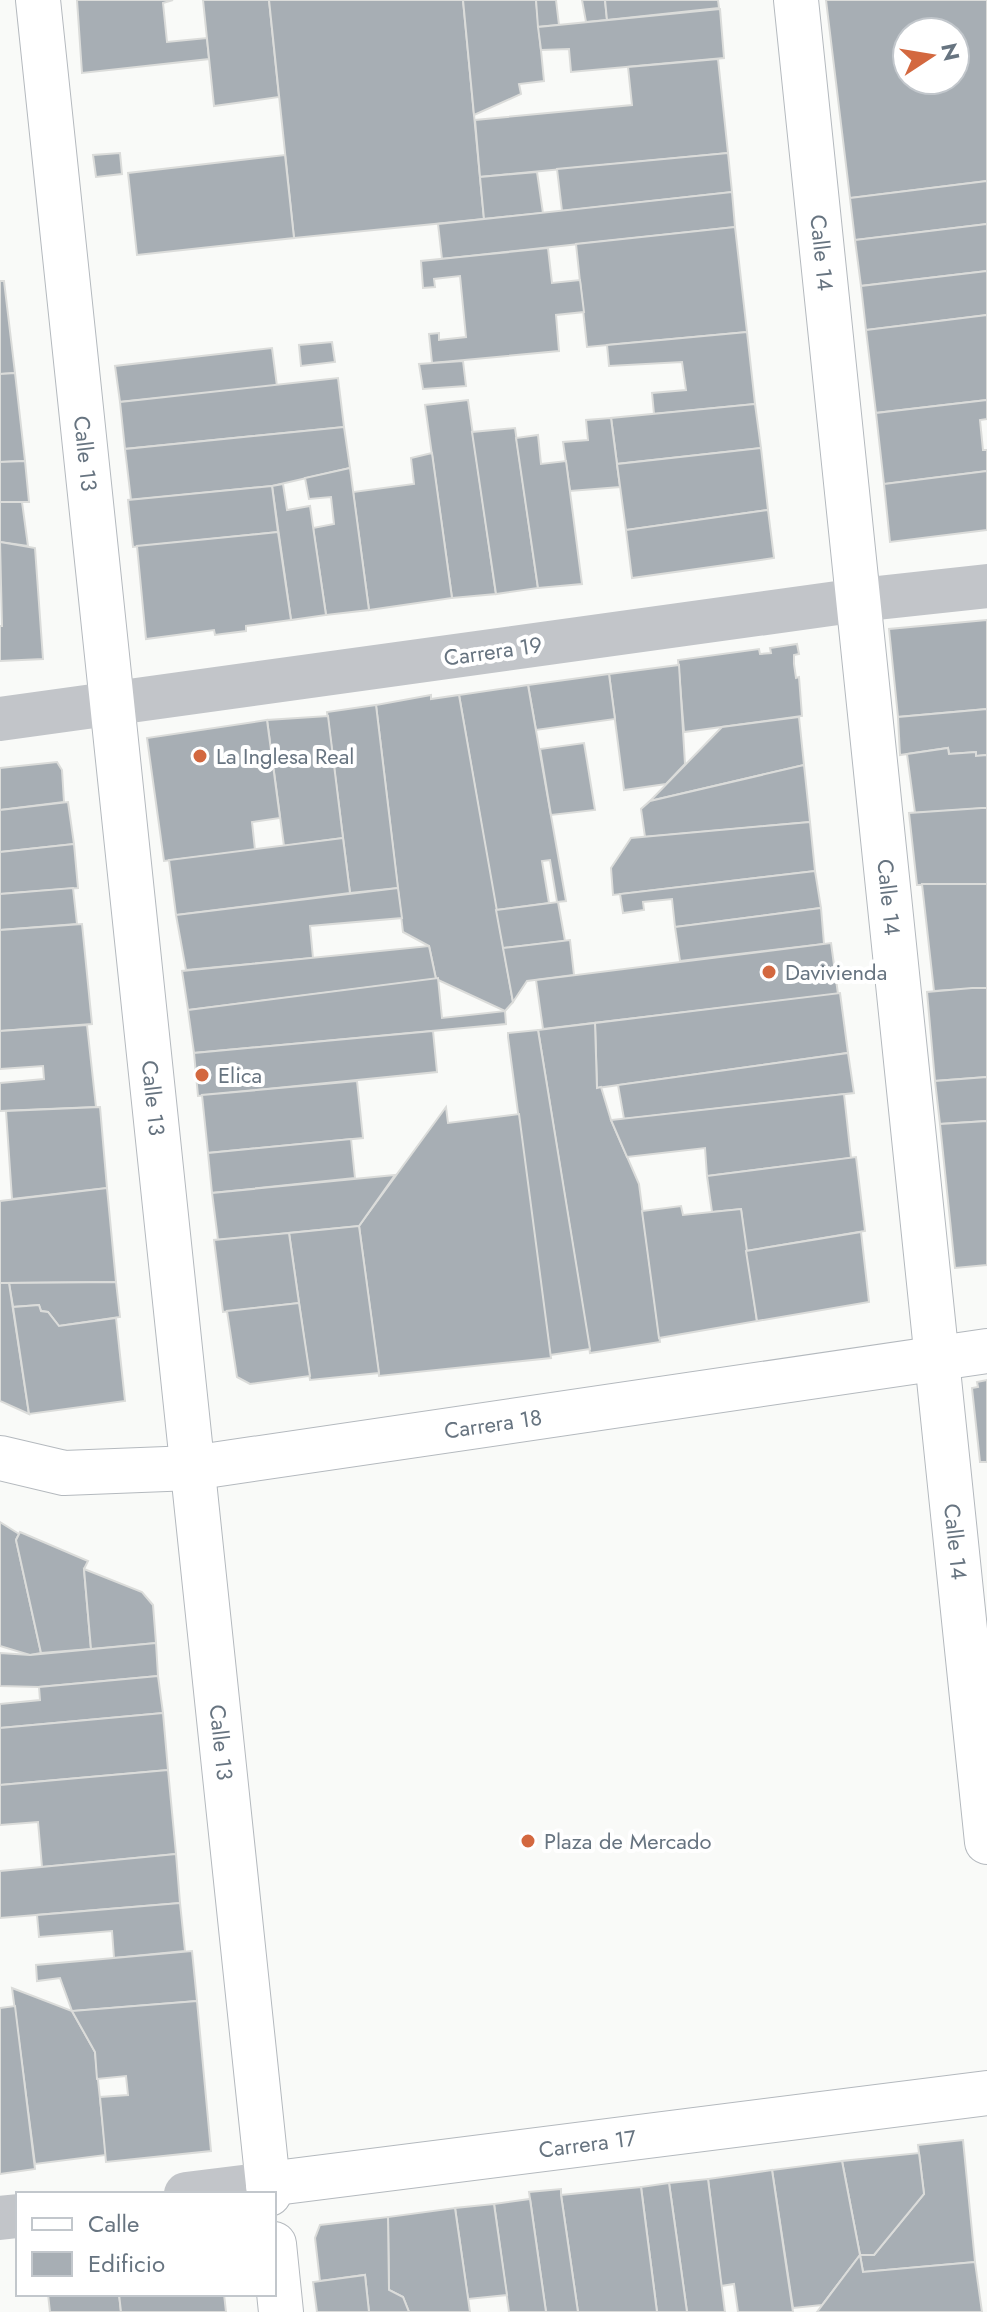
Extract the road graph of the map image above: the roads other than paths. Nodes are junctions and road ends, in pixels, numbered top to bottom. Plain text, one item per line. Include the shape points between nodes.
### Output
1 (38, 0) edge
2 (796, 0) edge
3 (987, 586) edge
4 (859, 600) junction
5 (112, 703) junction
6 (0, 719) edge
7 (987, 1351) edge
8 (937, 1358) junction
9 (0, 1458) edge
10 (192, 1468) junction
11 (987, 1842) edge
12 (987, 2093) edge
13 (268, 2189) edge
14 (219, 2192) edge
15 (276, 2263) edge
16 (281, 2312) edge

1 - 5 street, Calle 13
2 - 4 street, Calle 14
3 - 4 street, Carrera 19
4 - 5 street, Carrera 19
4 - 8 street, Calle 14
5 - 6 street, Carrera 19
5 - 10 street, Calle 13
7 - 8 street, Carrera 18
8 - 10 street, Carrera 18
8 - 11 street, Calle 14
9 - 10 street, Carrera 18 via 64,1473
10 - 13 street, Calle 13
12 - 13 street, Carrera 17
13 - 14 street, Carrera 17
15 - 16 street

